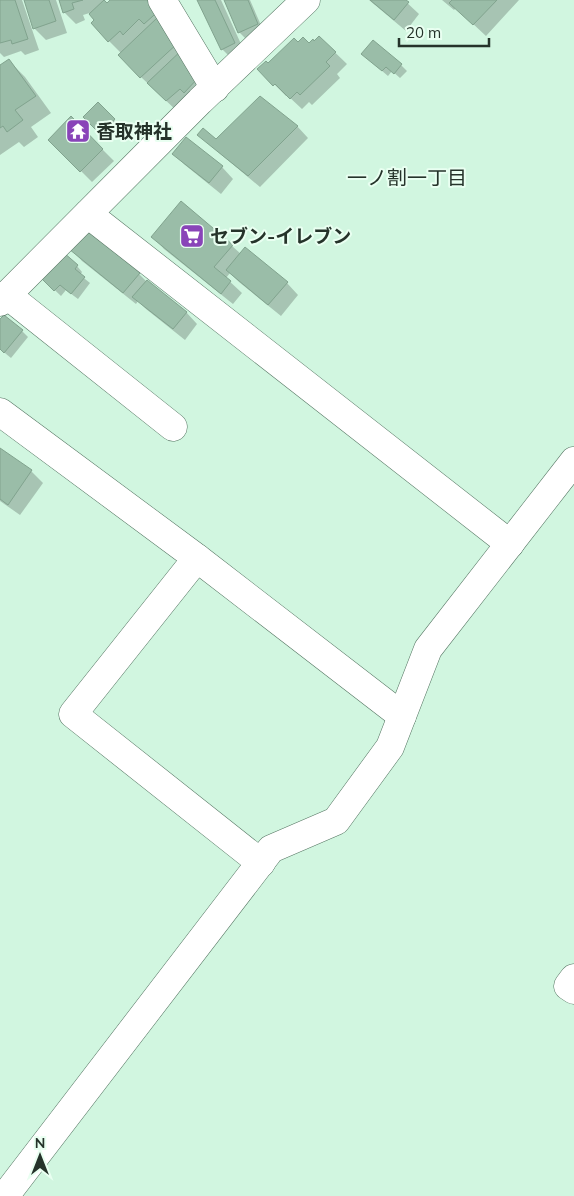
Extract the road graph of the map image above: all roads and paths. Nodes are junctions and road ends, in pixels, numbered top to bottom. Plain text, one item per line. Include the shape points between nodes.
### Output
1 (162, 0) edge
2 (306, 0) edge
3 (214, 88) junction
4 (88, 214) junction
5 (3, 298) edge
6 (0, 412) edge
7 (173, 427) dead end
8 (574, 461) edge
9 (510, 544) junction
10 (197, 558) junction
11 (402, 716) junction
12 (261, 862) junction
13 (5, 1196) edge

1 - 3 street
2 - 3 street
3 - 4 street
4 - 5 street
4 - 9 street
5 - 7 street
6 - 10 street
8 - 9 street
9 - 11 street via 428,649
10 - 11 street
10 - 12 street via 73,714
11 - 12 street via 390,747 336,821 271,850
12 - 13 street

